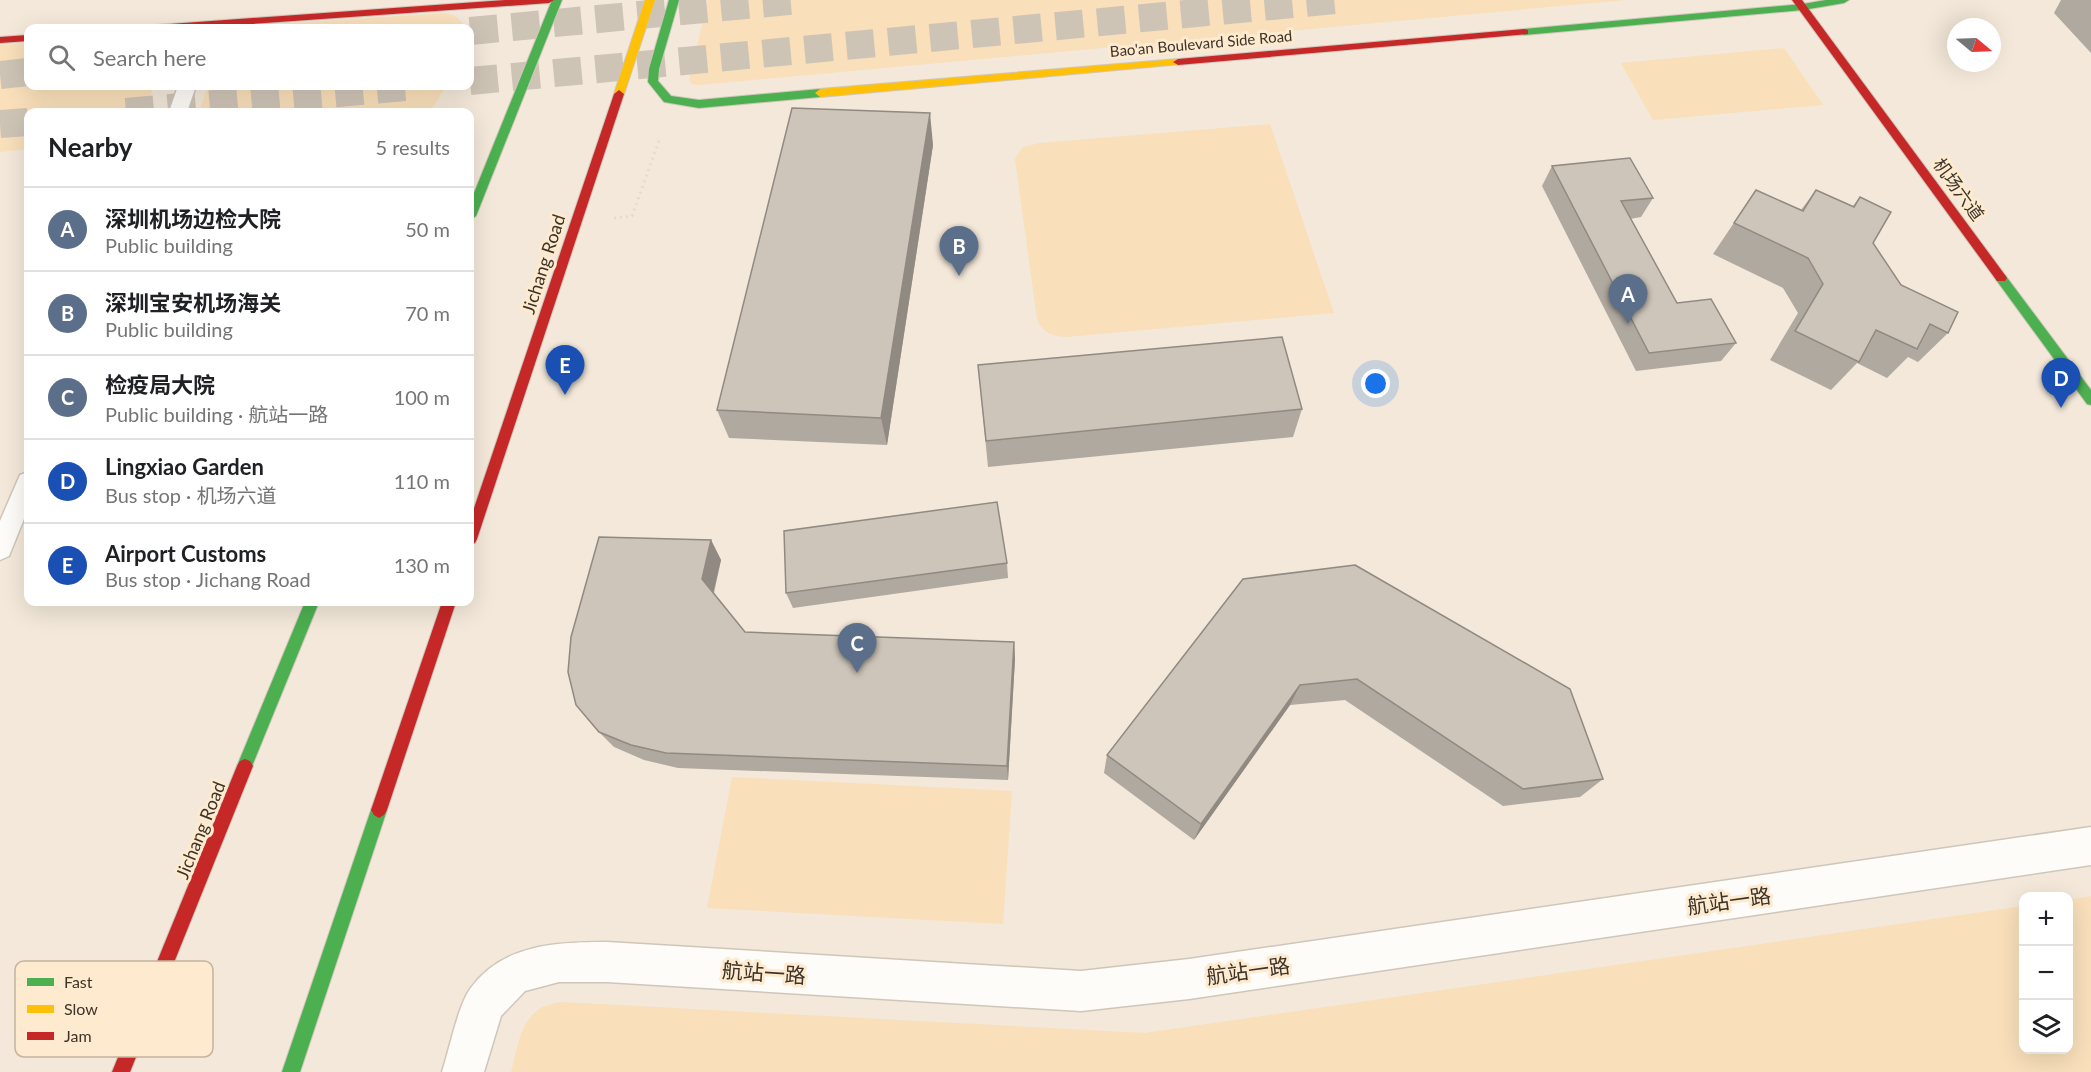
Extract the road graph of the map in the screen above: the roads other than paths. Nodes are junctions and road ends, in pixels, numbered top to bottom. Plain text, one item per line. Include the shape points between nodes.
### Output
1 (549, 0) edge
2 (557, 0) edge
3 (650, 0) edge
4 (674, 0) edge
5 (1844, 0) edge
6 (1800, 4) edge
7 (233, 24) edge
8 (24, 38) edge
9 (0, 40) edge
10 (186, 90) edge
11 (179, 108) edge
12 (474, 206) edge
13 (2091, 400) edge
14 (24, 492) edge
15 (474, 527) edge
16 (0, 549) edge
17 (310, 606) edge
18 (448, 606) edge
19 (2091, 846) edge
20 (166, 961) edge
21 (127, 1057) edge
22 (121, 1072) edge
23 (291, 1072) edge
24 (463, 1072) edge

1 - 7 main road
2 - 12 main road
3 - 15 main road, Jichang Road
4 - 6 main road, Bao'an Boulevard Side Road via 653,82 668,99 699,104
5 - 6 main road, Bao'an Boulevard Side Road
6 - 13 main road, 机场六道
8 - 9 main road
10 - 11 lane
14 - 16 lane
17 - 20 main road, Jichang Road
18 - 23 main road
19 - 24 street, 航站一路 via 1189,979 1081,991 559,962 514,974 484,1004
21 - 22 main road, Jichang Road

